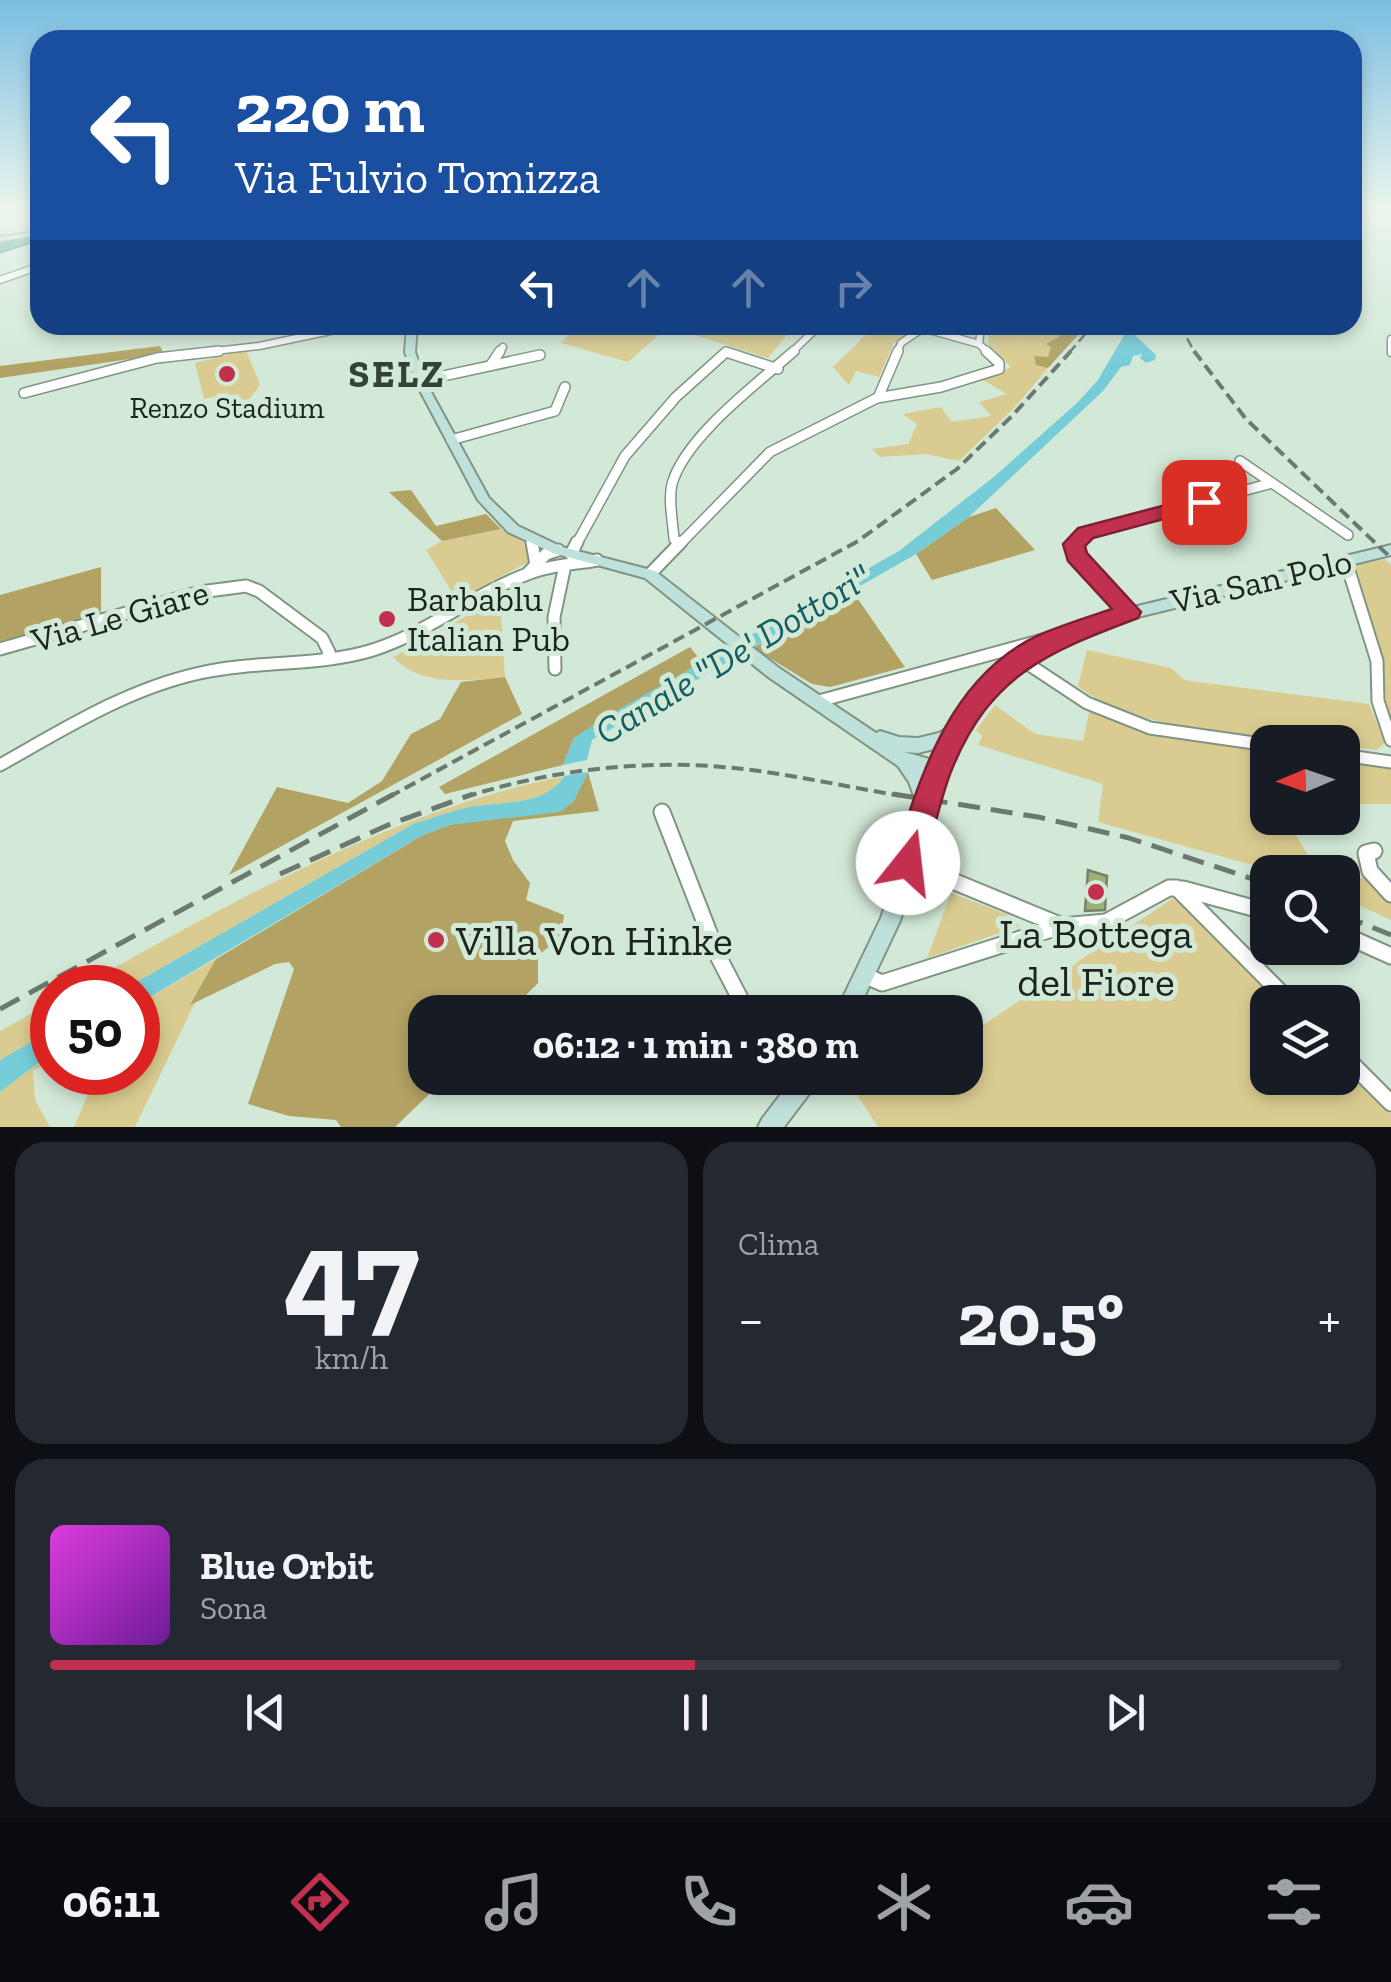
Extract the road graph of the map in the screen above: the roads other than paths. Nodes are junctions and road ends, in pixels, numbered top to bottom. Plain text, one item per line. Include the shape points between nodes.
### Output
1 (30, 270) edge
2 (0, 280) edge
3 (311, 335) edge
4 (411, 335) edge
5 (811, 335) edge
6 (915, 335) edge
7 (952, 335) edge
8 (980, 335) edge
9 (1391, 339) edge
10 (979, 344) junction
11 (503, 347) dead end
12 (1391, 352) edge
13 (540, 355) dead end
14 (490, 366) junction
15 (778, 370) junction
16 (420, 381) junction
17 (565, 387) dead end
18 (24, 393) dead end
19 (877, 398) junction
20 (450, 440) junction
21 (1240, 461) dead end
22 (1272, 483) junction
23 (1348, 535) dead end
24 (531, 540) junction
25 (678, 544) junction
26 (1391, 550) edge
27 (565, 556) junction
28 (1348, 568) dead end
29 (537, 569) junction
30 (650, 574) junction
31 (1129, 612) junction
32 (1065, 634) junction
33 (0, 649) edge
34 (327, 660) junction
35 (1022, 660) junction
36 (555, 669) dead end
37 (819, 701) junction
38 (954, 732) junction
39 (1391, 740) edge
40 (1250, 742) edge
41 (906, 753) junction
42 (1360, 758) edge
43 (1391, 762) edge
44 (0, 765) edge
45 (938, 768) junction
46 (925, 806) junction
47 (662, 812) dead end
48 (1374, 851) dead end
49 (908, 863) junction
50 (1177, 888) junction
51 (1391, 894) edge
52 (1250, 907) edge
53 (1062, 926) junction
54 (1360, 942) edge
55 (1391, 956) edge
56 (866, 976) junction
57 (1273, 985) edge
58 (738, 995) edge
59 (855, 995) edge
60 (1360, 1072) edge
61 (791, 1095) edge
62 (1391, 1102) edge
63 (770, 1127) edge

1 - 2 street
3 - 18 street via 158,358
4 - 16 street
5 - 15 street
6 - 19 street via 895,352
7 - 10 street
8 - 10 street
9 - 12 street
10 - 19 street via 999,369 941,388
11 - 14 street
13 - 14 street
14 - 16 street
15 - 25 street via 703,436 674,478
15 - 27 street via 726,352 624,456
16 - 20 street
17 - 20 street via 555,411
19 - 25 street via 770,452
20 - 24 street via 484,500
21 - 22 street
22 - 23 street
22 - 31 street via 1085,533 1074,544 1076,556
24 - 27 street
24 - 29 street
25 - 30 street
26 - 31 street, Via San Polo
27 - 29 street
27 - 30 street
27 - 36 street via 554,617
28 - 39 street via 1377,661 1378,701
29 - 34 street via 397,642
30 - 37 street
31 - 32 street, Via San Polo
32 - 35 street, Via San Polo
32 - 37 street
33 - 34 street, Via Le Giare via 200,592 246,586 322,638
34 - 44 street via 175,678 118,700
35 - 38 street, Via San Polo
35 - 40 street via 1087,704 1150,728
37 - 41 street
38 - 41 street
38 - 45 street, Via San Polo
41 - 45 street
41 - 46 street
42 - 43 street
45 - 46 street, Via San Polo
46 - 49 street, Via San Polo
47 - 58 street
48 - 51 street via 1366,852 1366,864
49 - 53 street
49 - 56 street, Via San Polo
50 - 52 street
50 - 53 street via 1116,922
50 - 57 street
53 - 56 street via 882,982
54 - 55 street
56 - 59 street, Via San Polo
60 - 62 street
61 - 63 street

